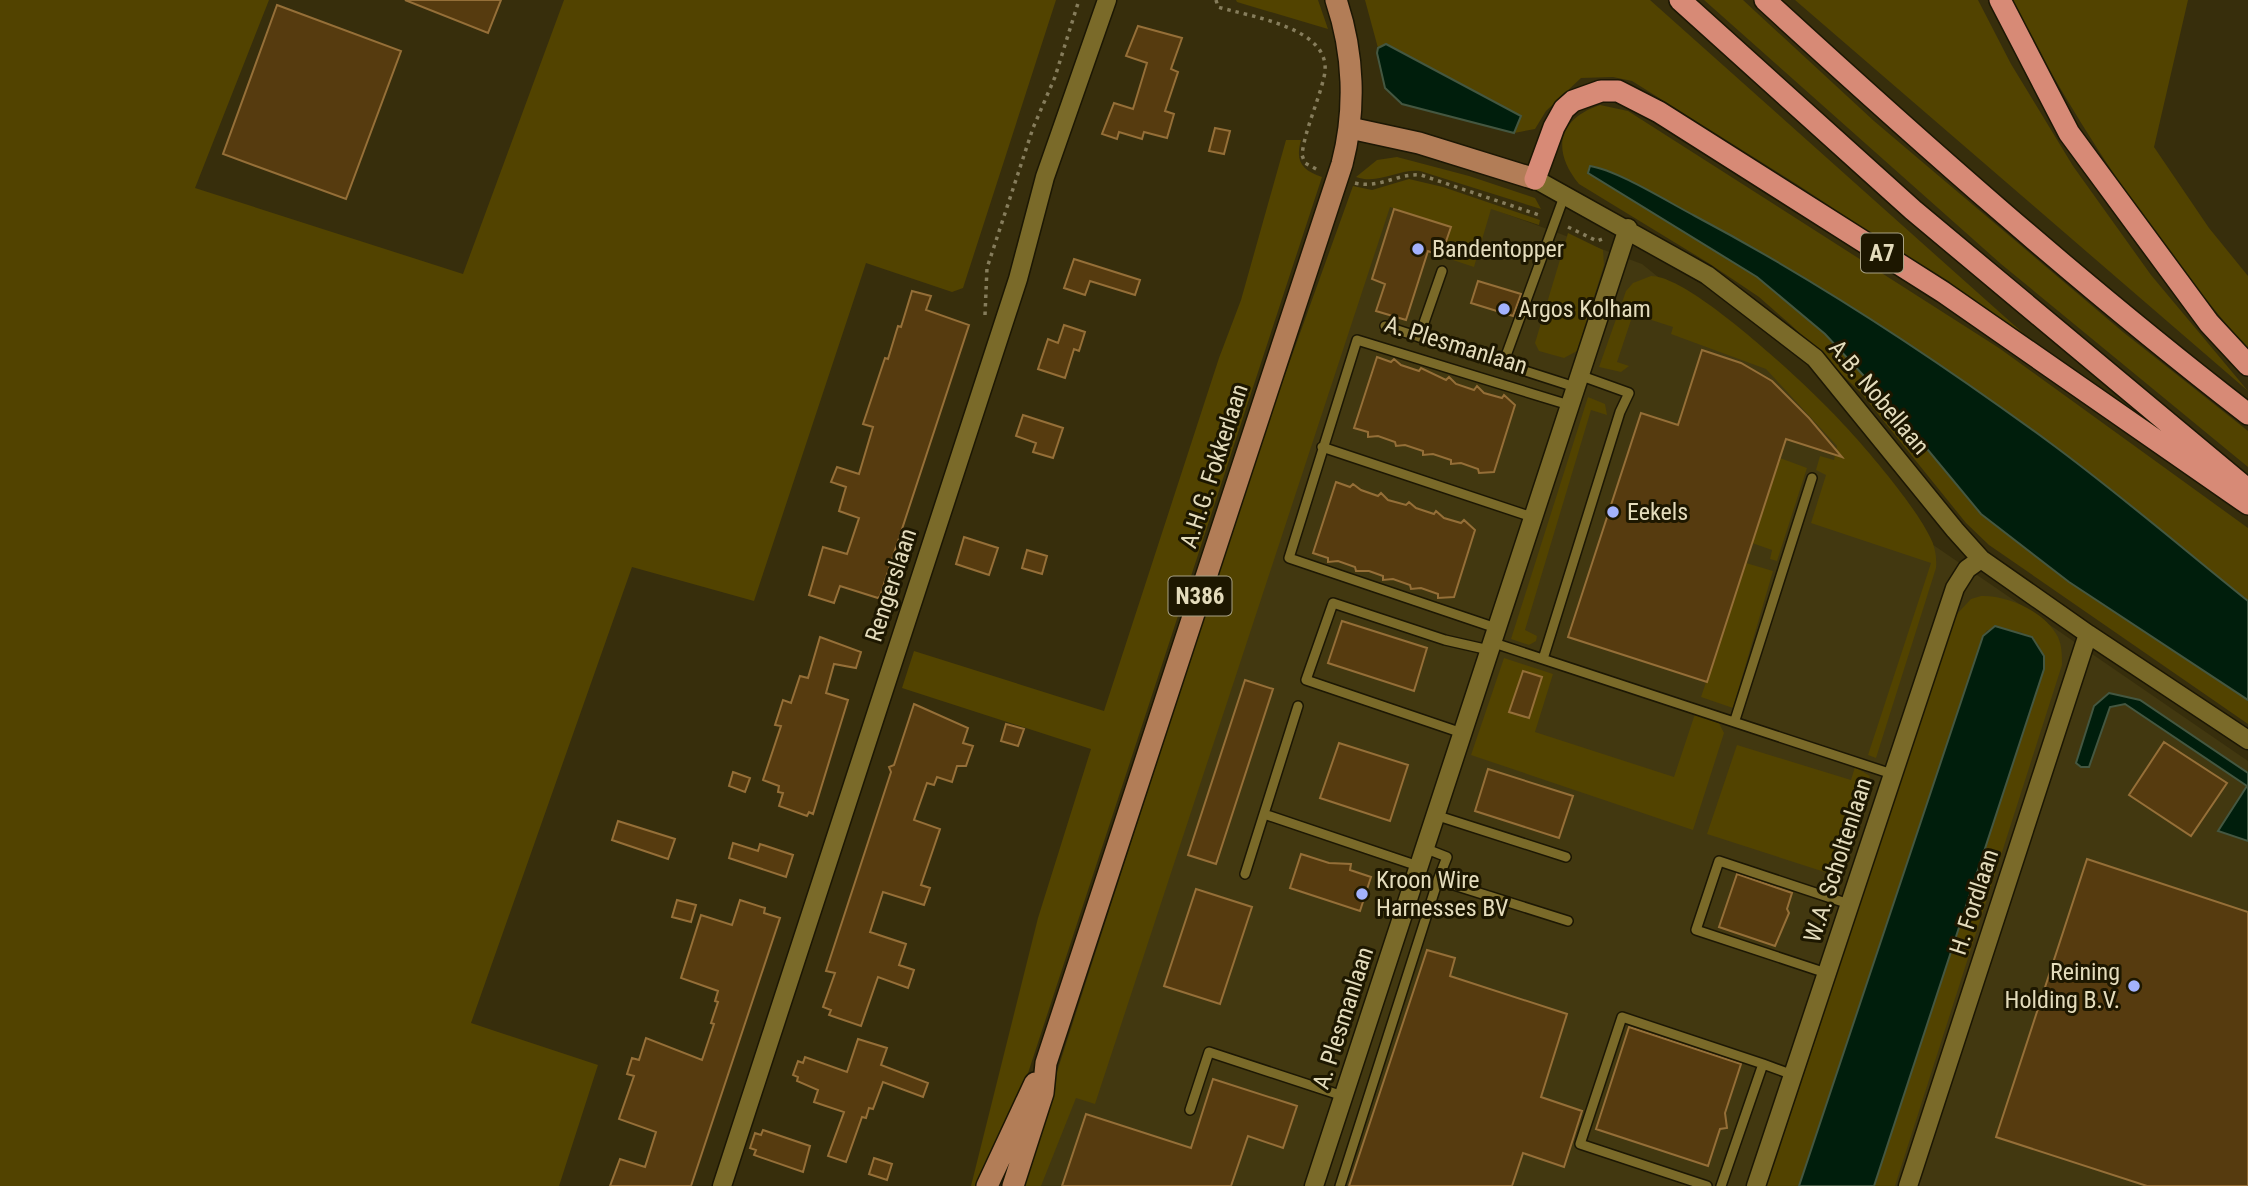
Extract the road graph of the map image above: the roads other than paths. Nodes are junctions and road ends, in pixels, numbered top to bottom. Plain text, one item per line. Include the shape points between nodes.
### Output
1 (1107, 0) edge
2 (1336, 0) edge
3 (1681, 0) edge
4 (1765, 0) edge
5 (2000, 0) edge
6 (1350, 128) junction
7 (1535, 179) junction
8 (1564, 194) junction
9 (1628, 228) junction
10 (1442, 271) dead end
11 (1385, 326) dead end
12 (1419, 337) junction
13 (1503, 364) junction
14 (2248, 365) edge
15 (1577, 381) junction
16 (1569, 405) junction
17 (2248, 414) edge
18 (1322, 447) junction
19 (1812, 478) dead end
20 (2248, 489) edge
21 (2248, 504) edge
22 (1532, 517) junction
23 (1981, 559) junction
24 (2088, 634) junction
25 (1492, 640) junction
26 (1543, 659) junction
27 (1298, 706) dead end
28 (1735, 720) junction
29 (1462, 733) junction
30 (2248, 740) edge
31 (1892, 774) junction
32 (1264, 814) junction
33 (1435, 815) junction
34 (1421, 857) junction
35 (1566, 857) dead end
36 (1245, 874) dead end
37 (1438, 880) junction
38 (1849, 904) junction
39 (1568, 921) dead end
40 (1826, 973) junction
41 (1046, 1063) junction
42 (1763, 1064) junction
43 (1793, 1075) junction
44 (1343, 1096) junction
45 (1190, 1110) dead end
46 (722, 1186) edge
47 (987, 1186) edge
48 (1013, 1186) edge
49 (1314, 1186) edge
50 (1340, 1186) edge
51 (1707, 1186) edge
52 (1721, 1186) edge
53 (1756, 1186) edge
54 (1908, 1186) edge

1 - 46 street, Rengerslaan via 1045,177 1018,279
2 - 6 main road, A.H.G. Fokkerlaan / N386 via 1349,52
3 - 20 highway, A7 via 1913,210
4 - 17 highway via 1906,128 2179,361
5 - 14 highway via 2069,133 2208,323
6 - 7 main road, A.B. Nobellaan via 1456,153
6 - 41 main road, A.H.G. Fokkerlaan / N386 via 1342,164
7 - 8 street, A.B. Nobellaan
7 - 21 highway, A7 via 1564,109 1586,95 1618,91 1660,112 1943,292
8 - 9 street, A.B. Nobellaan
8 - 13 lane
9 - 15 street, A. Plesmanlaan
9 - 23 street, A.B. Nobellaan via 1707,275 1815,358
10 - 12 lane
11 - 12 lane
12 - 13 lane
13 - 15 lane
15 - 16 street, A. Plesmanlaan
15 - 26 lane via 1629,393
16 - 18 lane, A. Plesmanlaan via 1356,340
16 - 22 street, A. Plesmanlaan
18 - 22 lane
18 - 25 lane, A. Plesmanlaan via 1289,558
19 - 28 lane
22 - 25 street, A. Plesmanlaan
23 - 24 street, A.B. Nobellaan
23 - 31 street, W.A. Scholtenlaan via 1967,569 1955,588
24 - 30 street, A.B. Nobellaan
24 - 54 street, H. Fordlaan
25 - 26 lane
25 - 29 street, A. Plesmanlaan
25 - 29 lane via 1445,640 1333,603 1306,680
26 - 28 lane
27 - 32 lane
28 - 31 lane
29 - 33 street, A. Plesmanlaan
31 - 38 street, W.A. Scholtenlaan
32 - 34 lane
32 - 36 lane
33 - 34 street, A. Plesmanlaan
33 - 35 lane
34 - 37 lane via 1447,857
34 - 44 street, A. Plesmanlaan
37 - 39 lane
37 - 50 lane
38 - 40 street, W.A. Scholtenlaan
38 - 40 lane via 1719,861 1696,930
40 - 43 street, W.A. Scholtenlaan
41 - 47 main road, A.H.G. Fokkerlaan / N386
41 - 48 main road, A.H.G. Fokkerlaan / N386 via 1043,1093
42 - 43 lane
42 - 51 lane via 1622,1017 1580,1144
42 - 52 lane
43 - 53 street, W.A. Scholtenlaan
44 - 45 lane via 1209,1052
44 - 49 street, A. Plesmanlaan

